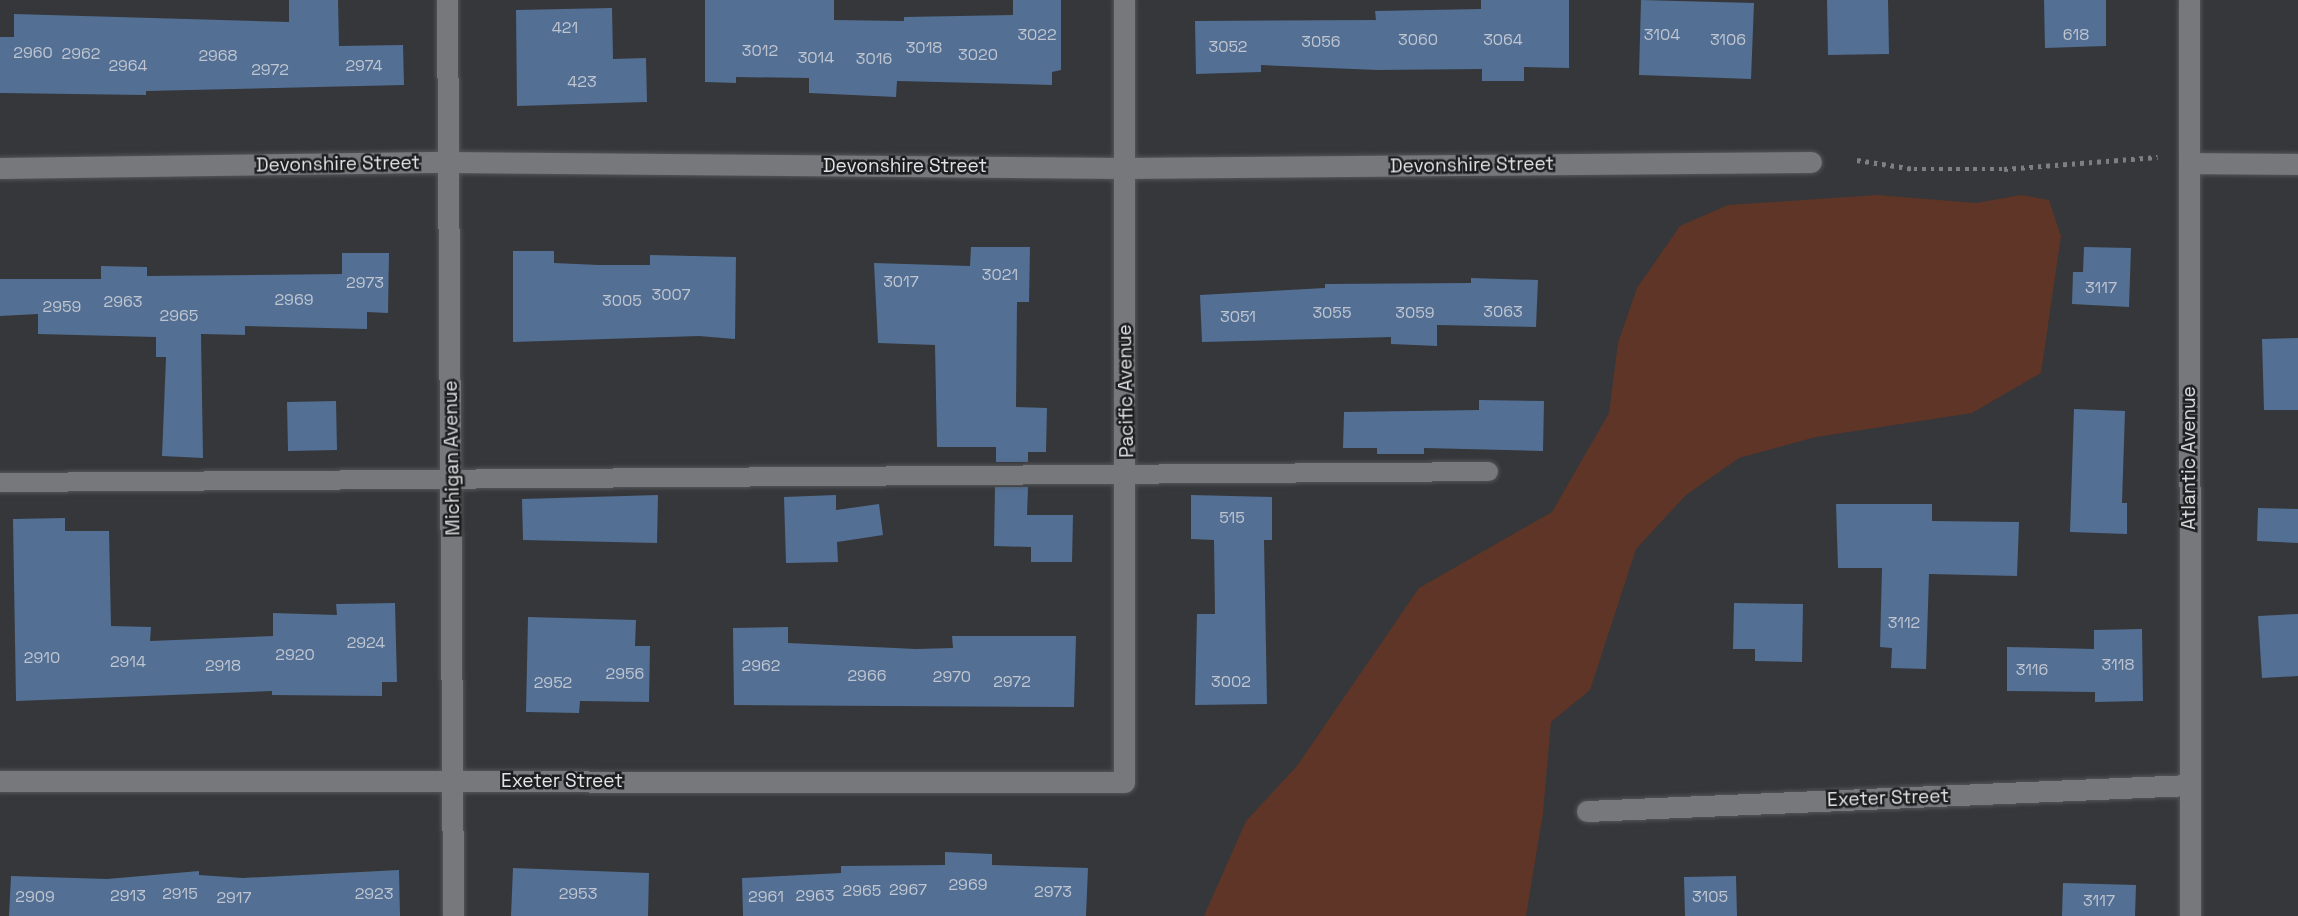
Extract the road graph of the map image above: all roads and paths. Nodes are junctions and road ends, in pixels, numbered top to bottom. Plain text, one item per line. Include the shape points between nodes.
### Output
1 (447, 0) edge
2 (1124, 0) edge
3 (2189, 0) edge
4 (2159, 157) dead end
5 (1857, 160) dead end
6 (448, 162) junction
7 (1811, 162) dead end
8 (2189, 163) junction
9 (2298, 164) edge
10 (1124, 168) junction
11 (0, 169) edge
12 (1488, 471) dead end
13 (1126, 477) junction
14 (453, 480) junction
15 (0, 482) edge
16 (0, 781) edge
17 (452, 781) junction
18 (1124, 782) joint
19 (2189, 785) junction
20 (1587, 811) dead end
21 (453, 916) edge
22 (2190, 916) edge

1 - 6 street, Michigan Avenue
2 - 10 street, Pacific Avenue
3 - 8 street, Atlantic Avenue
4 - 5 path via 2004,169 1914,169
6 - 10 street, Devonshire Street
6 - 11 street, Devonshire Street
6 - 14 street, Michigan Avenue
7 - 10 street, Devonshire Street
8 - 9 street
8 - 19 street, Atlantic Avenue
10 - 13 street, Pacific Avenue
12 - 13 lane
13 - 14 lane
13 - 18 street, Pacific Avenue
14 - 15 lane
14 - 17 street, Michigan Avenue
16 - 17 street, Exeter Street
17 - 18 street, Exeter Street
17 - 21 street, Michigan Avenue
19 - 20 street, Exeter Street
19 - 22 street, Atlantic Avenue

